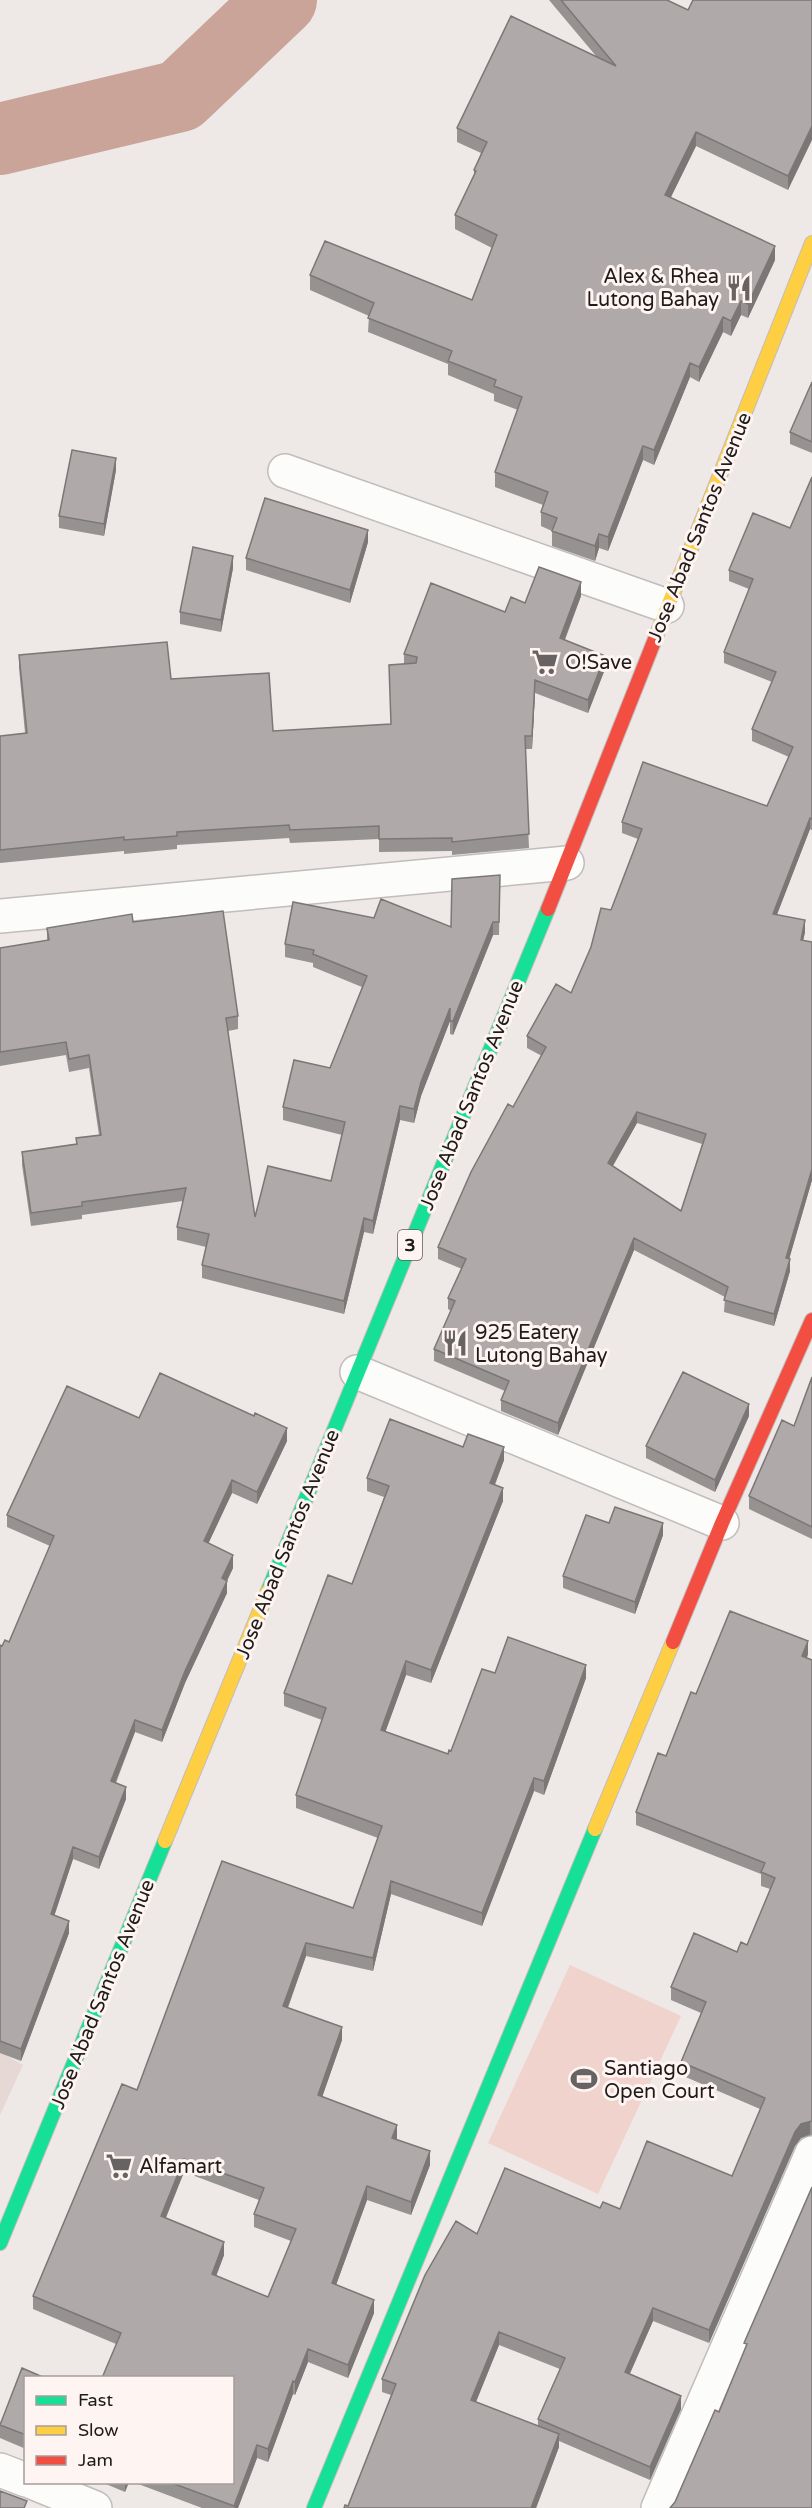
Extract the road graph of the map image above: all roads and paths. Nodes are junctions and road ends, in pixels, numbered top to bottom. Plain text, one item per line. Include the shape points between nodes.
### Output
1 (812, 243) edge
2 (804, 286) edge
3 (285, 471) dead end
4 (668, 606) junction
5 (567, 863) junction
6 (0, 916) edge
7 (812, 1320) edge
8 (357, 1372) junction
9 (722, 1523) junction
10 (812, 2154) edge
11 (0, 2243) edge
12 (0, 2470) edge
13 (24, 2479) edge
14 (37, 2484) edge
15 (95, 2508) edge
16 (314, 2508) edge
17 (658, 2508) edge

1 - 2 main road, Jose Abad Santos Avenue / 3
2 - 4 main road, Jose Abad Santos Avenue / 3
3 - 4 street
4 - 5 main road, Jose Abad Santos Avenue / 3
5 - 6 street
5 - 8 main road, Jose Abad Santos Avenue / 3
7 - 9 main road
8 - 9 street
8 - 11 main road, Jose Abad Santos Avenue / 3
9 - 16 main road
10 - 17 street
12 - 13 street
14 - 15 street

